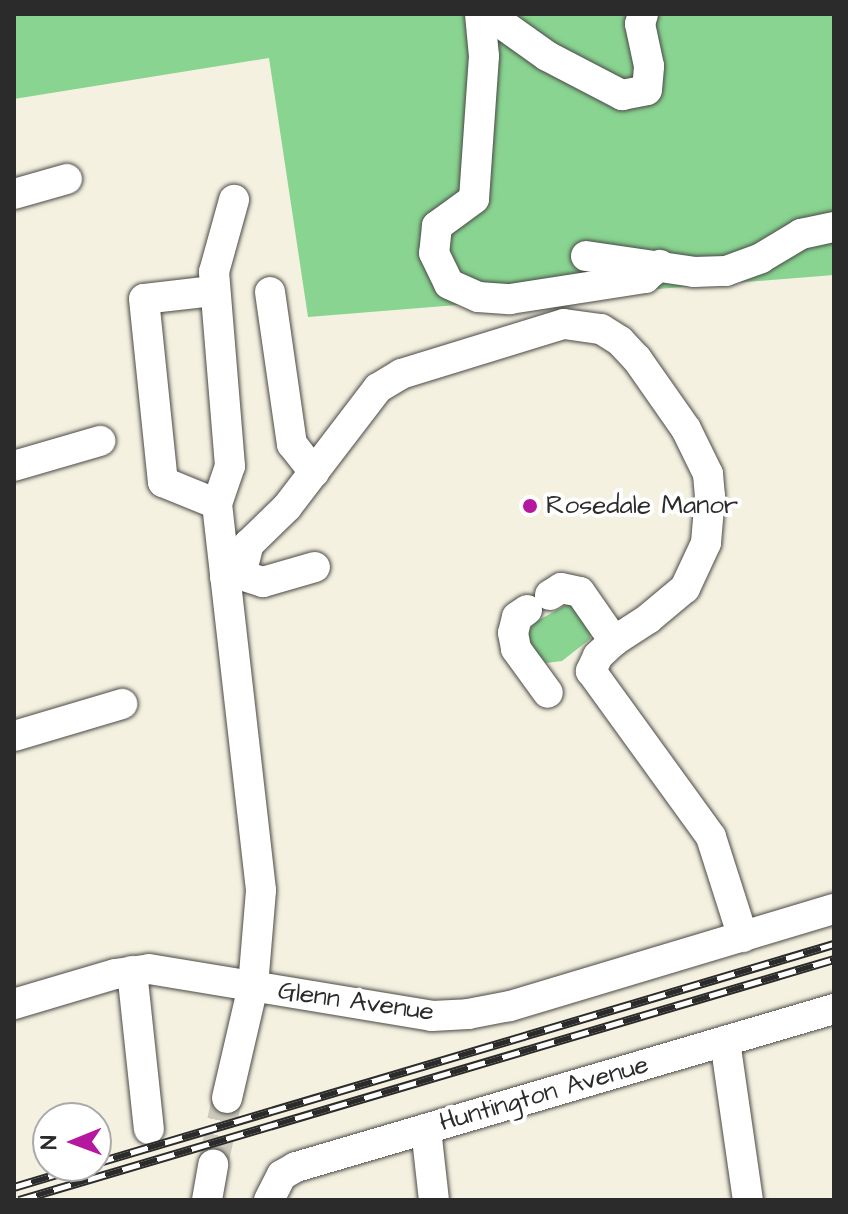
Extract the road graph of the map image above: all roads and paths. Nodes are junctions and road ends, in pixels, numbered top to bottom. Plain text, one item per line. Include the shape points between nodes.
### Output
1 (480, 14) edge
2 (488, 14) edge
3 (643, 14) edge
4 (67, 179) dead end
5 (14, 194) edge
6 (234, 200) dead end
7 (834, 227) edge
8 (586, 256) dead end
9 (660, 265) junction
10 (213, 291) junction
11 (270, 292) dead end
12 (100, 441) dead end
13 (14, 466) edge
14 (314, 472) junction
15 (217, 504) junction
16 (315, 567) dead end
17 (233, 576) junction
18 (614, 641) junction
19 (548, 693) dead end
20 (122, 704) dead end
21 (14, 736) edge
22 (834, 909) edge
23 (743, 937) junction
24 (132, 971) junction
25 (253, 986) junction
26 (14, 1004) edge
27 (834, 1009) edge
28 (725, 1041) junction
29 (227, 1098) tunnel mouth
30 (149, 1129) dead end
31 (426, 1129) junction
32 (213, 1165) tunnel mouth
33 (207, 1200) edge
34 (269, 1200) edge
35 (434, 1200) edge
36 (748, 1200) edge

1 - 9 street via 484,56 474,199 437,226 434,253 449,284 478,297 510,299 645,278
2 - 3 street via 547,56 622,95 647,90
4 - 5 street
6 - 10 street
7 - 9 street via 787,240 744,267 694,272
8 - 9 street
10 - 15 street via 230,466
10 - 15 street via 144,299 163,482
11 - 14 street via 292,444
12 - 13 street
14 - 17 street via 249,544
14 - 18 street via 378,388 401,374 564,324 601,329 637,359 686,429 708,474 710,496 706,543 685,588
15 - 17 street
16 - 17 street via 263,582
17 - 25 street via 261,890
18 - 19 street via 580,592 561,588 517,617 516,649
18 - 23 street via 591,671 711,837
20 - 21 street
22 - 23 street, Glenn Avenue
23 - 25 street, Glenn Avenue via 468,1014 432,1016
24 - 25 street, Glenn Avenue via 178,972
24 - 26 street, Glenn Avenue
24 - 30 street
25 - 29 street
27 - 28 street, Huntington Avenue
28 - 31 street, Huntington Avenue
28 - 36 street
31 - 34 street, Huntington Avenue via 296,1167 282,1175
31 - 35 street
32 - 33 street

